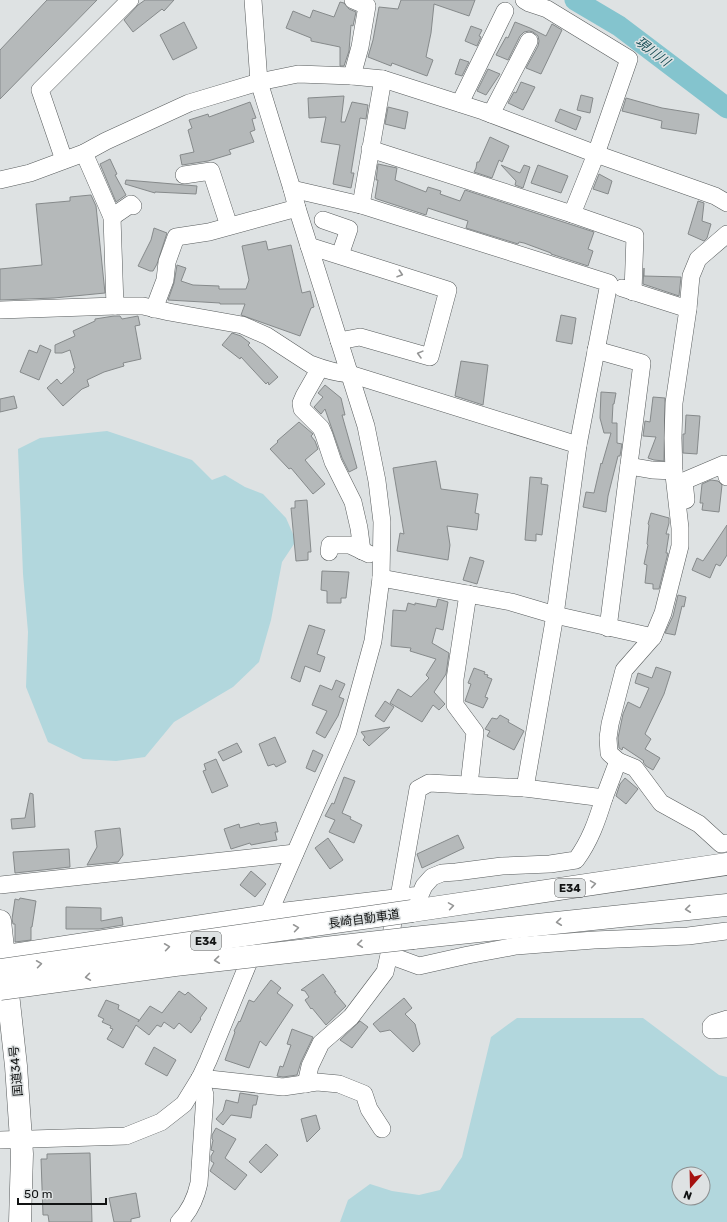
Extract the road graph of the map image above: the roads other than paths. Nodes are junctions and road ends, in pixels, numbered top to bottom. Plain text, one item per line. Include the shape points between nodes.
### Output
1 (130, 0) edge
2 (253, 0) edge
3 (524, 0) edge
4 (365, 2) edge
5 (505, 11) dead end
6 (529, 41) dead end
7 (352, 76) junction
8 (383, 79) junction
9 (259, 82) junction
10 (460, 103) junction
11 (491, 114) junction
12 (370, 149) junction
13 (84, 153) junction
14 (596, 154) junction
15 (64, 160) junction
16 (184, 175) dead end
17 (0, 180) edge
18 (292, 189) junction
19 (727, 203) edge
20 (361, 205) junction
21 (133, 206) dead end
22 (297, 208) junction
23 (572, 214) junction
24 (112, 217) junction
25 (322, 220) dead end
26 (229, 226) junction
27 (727, 234) edge
28 (309, 246) junction
29 (340, 255) junction
30 (609, 283) junction
31 (633, 292) junction
32 (115, 306) junction
33 (154, 309) junction
34 (688, 309) junction
35 (0, 310) edge
36 (339, 341) junction
37 (596, 350) junction
38 (320, 368) junction
39 (350, 374) junction
40 (578, 445) junction
41 (628, 466) junction
42 (674, 471) junction
43 (727, 478) edge
44 (680, 533) junction
45 (362, 551) junction
46 (329, 552) dead end
47 (381, 556) junction
48 (381, 578) junction
49 (468, 594) junction
50 (555, 615) junction
51 (608, 628) junction
52 (654, 637) junction
53 (618, 761) junction
54 (469, 785) junction
55 (525, 788) junction
56 (604, 798) junction
57 (727, 843) edge
58 (295, 853) junction
59 (727, 864) edge
60 (0, 885) edge
61 (402, 902) junction
62 (727, 905) edge
63 (269, 913) junction
64 (0, 921) edge
65 (727, 931) edge
66 (389, 956) junction
67 (1, 962) edge
68 (0, 989) edge
69 (727, 1019) edge
70 (727, 1029) edge
71 (200, 1078) junction
72 (306, 1084) junction
73 (382, 1129) dead end
74 (0, 1140) edge
75 (21, 1140) junction
76 (20, 1222) edge
77 (179, 1222) edge

1 - 15 street via 40,90
2 - 9 street
3 - 14 street via 547,9 629,59
4 - 7 street via 360,48
5 - 10 street
6 - 11 street
7 - 8 street
7 - 9 street via 298,74
8 - 10 street
8 - 12 street
9 - 13 street via 189,104
9 - 18 street
10 - 11 street
11 - 14 street
12 - 20 street
12 - 23 street
13 - 15 street
13 - 24 street
14 - 19 street via 715,196
14 - 23 street
15 - 17 street via 30,173
16 - 26 street via 211,171
18 - 20 street
18 - 22 street
20 - 30 street
21 - 24 street via 131,204
22 - 26 street
22 - 28 street
23 - 31 street via 635,236
24 - 32 street
25 - 29 street via 349,229
26 - 33 street via 176,237 167,262 165,280
27 - 34 street via 698,259 691,276
28 - 29 street
28 - 36 street
29 -> 36 street via 448,290 430,357 360,337
30 - 31 street
30 - 37 street
31 - 34 street
32 - 33 street via 143,306
32 - 35 street
33 - 38 street via 242,325 267,336
34 - 42 street via 674,404
36 - 39 street
37 - 40 street
37 - 41 street via 642,363
38 - 39 street
38 - 45 street via 304,396 302,409 321,428 333,462 353,502
39 - 40 street
39 - 47 street via 366,426 377,481 382,522
40 - 50 street
41 - 42 street
41 - 51 street
42 - 44 street
43 - 44 street via 724,464 684,481 690,533
44 - 52 street via 680,546 663,613
45 - 46 street via 350,545 330,545
45 - 47 street
47 - 48 street
48 - 49 street
48 - 58 street via 373,641 348,732
49 - 50 street via 511,602
49 - 54 street via 455,680 455,705 475,732
50 - 51 street
50 - 55 street
51 - 52 street
52 - 53 street via 624,670 608,738 609,753
53 - 56 street
53 - 57 street via 634,768 661,803 699,824 720,844
54 - 55 street
54 - 61 street via 428,782 418,789
55 - 56 street
56 - 61 street via 596,824 576,860 442,873 432,877 420,895
58 - 60 street
58 - 63 street
61 -> 59 highway, 長崎自動車道 / E34
61 - 63 street
61 - 66 street
67 -> 61 highway, 長崎自動車道 / E34, bridge
62 -> 68 highway, 長崎自動車道 / E34, bridge via 175,965
63 - 67 street
63 - 71 street
64 - 67 highway, 国道34号
65 - 66 street via 688,936 516,946 419,966
66 - 72 street via 385,972 351,1017 321,1043 310,1066
67 - 75 highway, 国道34号 via 16,1066
69 - 70 street via 711,1026 712,1030
71 - 72 street via 283,1087
71 - 75 street via 184,1104 161,1122 126,1136
71 - 77 street via 205,1095 199,1182 197,1194 186,1216
72 - 73 street via 339,1084 364,1094 369,1110
74 - 75 street
75 - 76 highway, 国道34号

